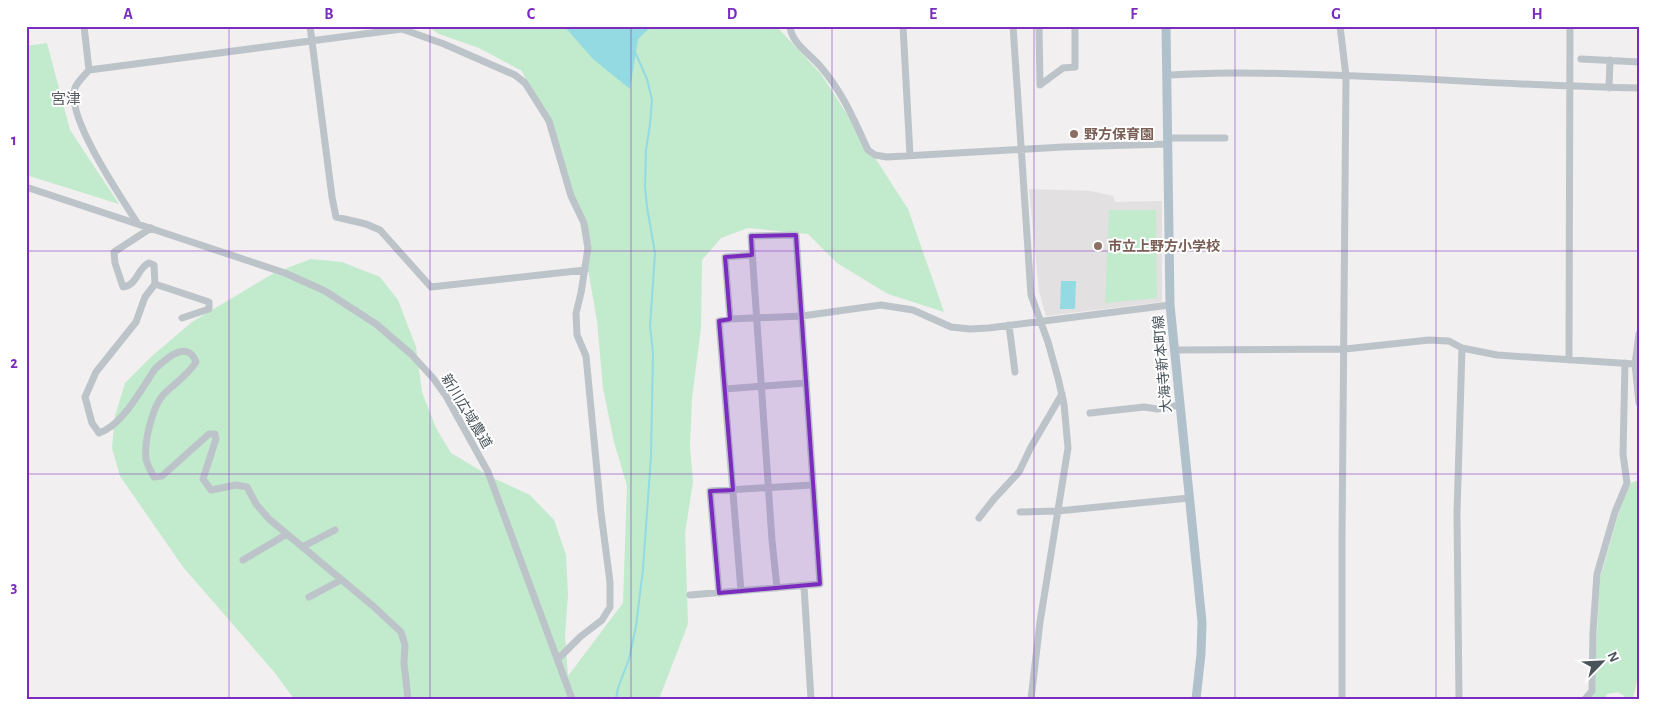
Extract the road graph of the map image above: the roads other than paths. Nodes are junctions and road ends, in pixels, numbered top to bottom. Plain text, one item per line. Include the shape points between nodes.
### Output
1 (310, 26) edge
2 (790, 26) edge
3 (902, 26) edge
4 (1013, 26) edge
5 (1039, 26) edge
6 (1075, 26) edge
7 (1166, 26) edge
8 (1340, 26) edge
9 (1570, 26) edge
10 (84, 30) edge
11 (312, 41) junction
12 (1581, 59) dead end
13 (1610, 60) junction
14 (1639, 62) edge
15 (90, 70) junction
16 (1167, 75) junction
17 (1346, 76) junction
18 (1571, 87) junction
19 (1609, 88) junction
20 (1639, 88) edge
21 (1225, 138) dead end
22 (1168, 141) junction
23 (1021, 149) junction
24 (910, 155) junction
25 (26, 187) edge
26 (138, 224) junction
27 (151, 228) junction
28 (752, 255) junction
29 (585, 270) junction
30 (155, 284) junction
31 (1170, 305) junction
32 (802, 316) junction
33 (182, 318) dead end
34 (730, 319) junction
35 (757, 319) junction
36 (1040, 321) junction
37 (1009, 326) junction
38 (1639, 334) edge
39 (1462, 348) junction
40 (1345, 349) junction
41 (1174, 350) junction
42 (1569, 360) junction
43 (1625, 363) junction
44 (1637, 367) edge
45 (1014, 372) dead end
46 (806, 383) junction
47 (762, 386) junction
48 (725, 389) junction
49 (1062, 394) junction
50 (1639, 403) edge
51 (1180, 405) junction
52 (1090, 413) dead end
53 (812, 484) junction
54 (769, 488) junction
55 (733, 490) junction
56 (1189, 498) junction
57 (1058, 511) junction
58 (1020, 512) dead end
59 (979, 518) dead end
60 (335, 530) dead end
61 (287, 534) junction
62 (302, 547) junction
63 (243, 560) dead end
64 (341, 580) junction
65 (804, 586) junction
66 (777, 588) junction
67 (741, 591) junction
68 (719, 593) junction
69 (690, 595) dead end
70 (309, 597) dead end
71 (558, 658) junction
72 (408, 699) edge
73 (572, 699) edge
74 (811, 699) edge
75 (1031, 699) edge
76 (1196, 699) edge
77 (1342, 699) edge
78 (1459, 699) edge
79 (1585, 699) edge

1 - 11 street
2 - 24 street via 795,40 837,87 868,150 886,157
3 - 24 street
4 - 23 street
5 - 6 street via 1040,85 1063,68 1075,67
7 - 16 main road, 大海寺新本町線
8 - 17 street
9 - 18 street
10 - 15 street
11 - 15 street
11 - 29 street via 402,29 516,75 525,83 548,121 571,196 584,223 588,248
11 - 29 street via 336,217 380,230 431,287
12 - 13 street
13 - 14 street
13 - 19 street
15 - 26 street via 75,88 74,105 110,181
16 - 17 street
16 - 22 main road, 大海寺新本町線
17 - 18 street
17 - 40 street
18 - 19 street
18 - 42 street
19 - 20 street
21 - 22 street
22 - 23 street
22 - 31 main road, 大海寺新本町線
23 - 24 street
23 - 36 street via 1032,295
25 - 26 street, 新川広域農道
26 - 27 street, 新川広域農道
27 - 30 street via 114,252 114,262 123,287 134,283 143,266 149,263 154,265
27 - 71 street, 新川広域農道 via 285,273 325,291 376,324 411,354 446,396 488,472
28 - 32 street via 751,236 796,235
28 - 34 street via 725,257
28 - 35 street
29 - 71 street via 576,313 577,335 586,356 610,607 602,620
30 - 33 street via 209,302 209,309
30 - 61 street via 136,322 96,372 85,396 92,422 99,432 118,422 155,369 173,355 188,351 196,362 163,396 154,411 146,460 154,477 162,476 209,434 215,434 203,479 205,482 211,490 236,485 247,487 256,504
31 - 36 street
31 - 41 main road, 大海寺新本町線
32 - 35 street
32 - 37 street via 881,305 913,310 951,327
32 - 46 street
34 - 35 street
34 - 48 street via 719,321
35 - 47 street
36 - 37 street
36 - 49 street
37 - 45 street
38 - 44 street
39 - 40 street via 1449,341 1430,340
39 - 42 street via 1498,355
39 - 78 street via 1457,513
40 - 41 street
40 - 77 street
41 - 51 main road, 大海寺新本町線
42 - 43 street
43 - 44 street
43 - 79 street via 1623,454 1628,483 1615,512 1597,574 1592,691
44 - 50 street
46 - 47 street
46 - 53 street
47 - 48 street
47 - 54 street
48 - 55 street
49 - 57 street via 1068,448
49 - 59 street via 1019,472
51 - 52 street
51 - 56 main road, 大海寺新本町線
53 - 54 street
53 - 65 street via 820,584
54 - 55 street
54 - 66 street
55 - 67 street
55 - 68 street via 710,491
56 - 57 street
56 - 76 main road, 大海寺新本町線 via 1202,622
57 - 58 street
57 - 75 street
60 - 62 street
61 - 62 street
61 - 63 street
62 - 64 street
64 - 70 street
64 - 72 street via 401,632 405,645
65 - 66 street
65 - 74 street
66 - 67 street
67 - 68 street
68 - 69 street
71 - 73 street, 新川広域農道

